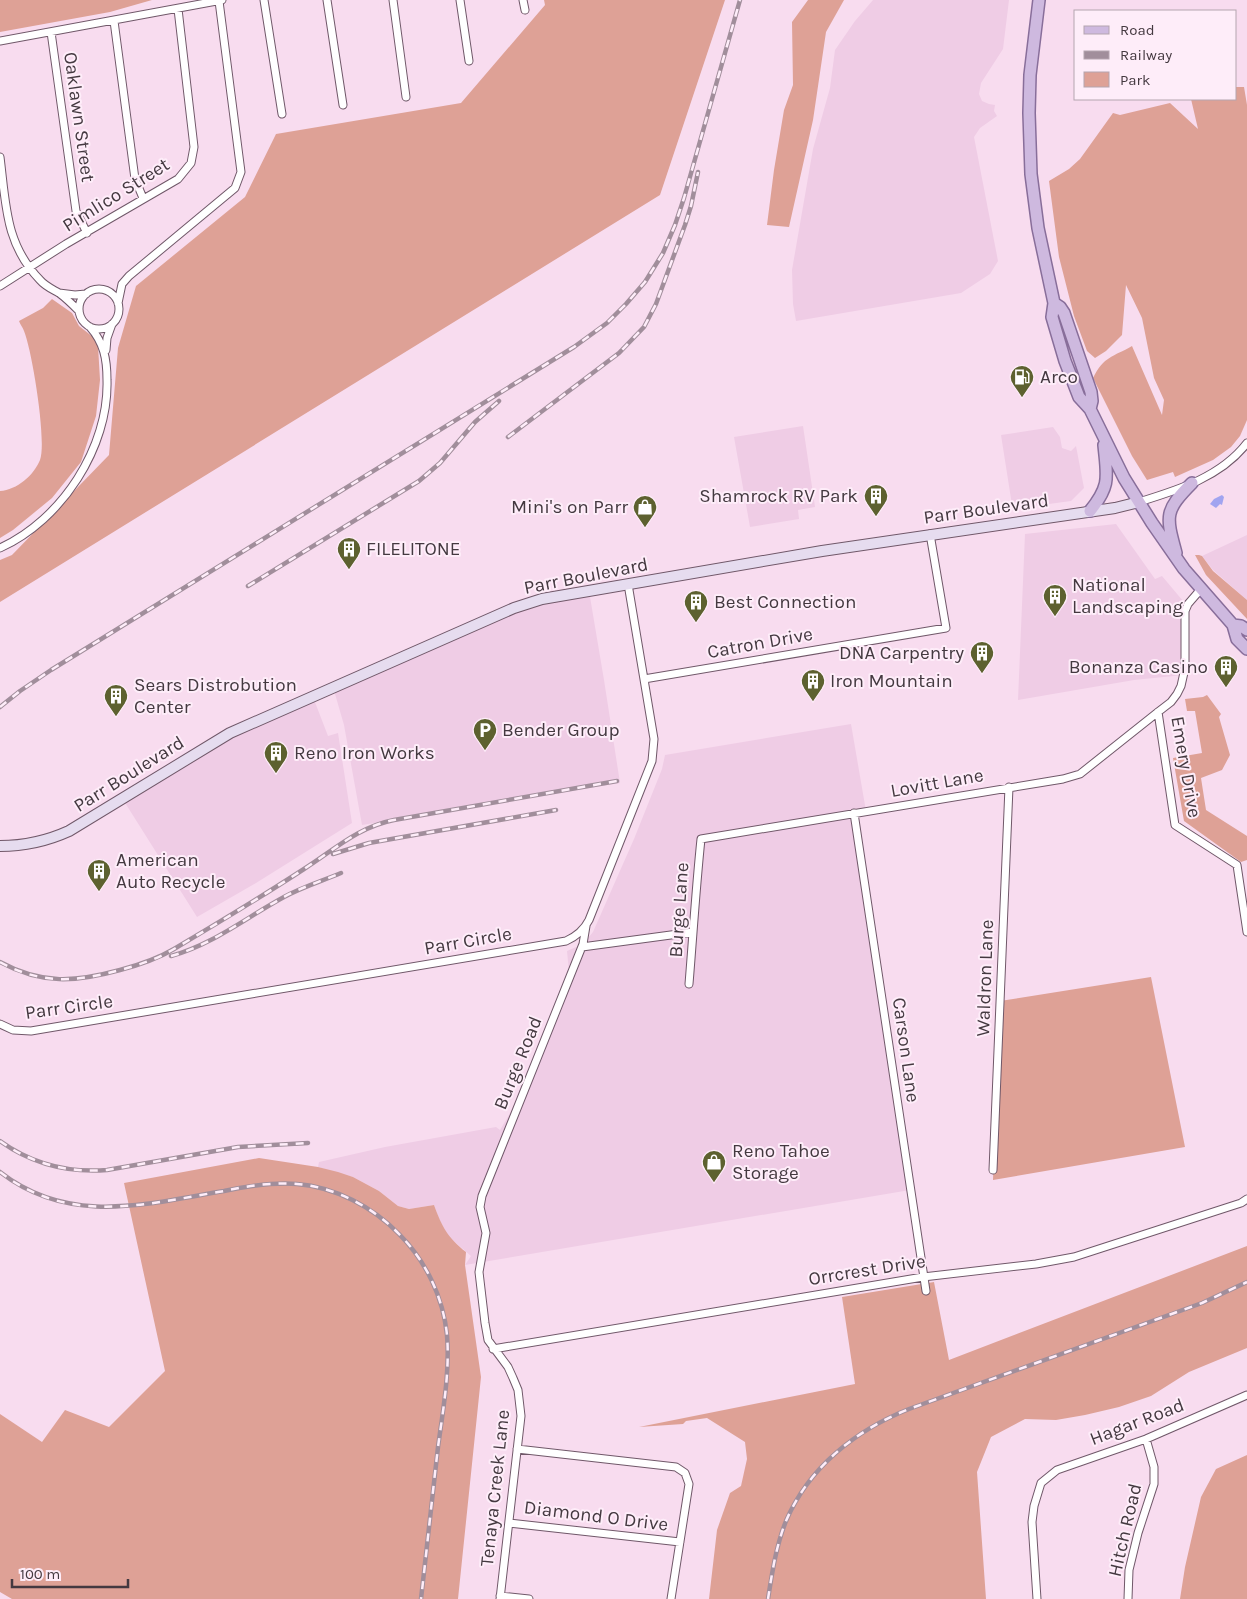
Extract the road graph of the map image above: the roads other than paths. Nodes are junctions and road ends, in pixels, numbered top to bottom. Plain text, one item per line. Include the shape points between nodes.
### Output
1 (221, 0) edge
2 (264, 0) edge
3 (326, 0) edge
4 (393, 0) edge
5 (460, 0) edge
6 (523, 0) edge
7 (1039, 0) edge
8 (178, 9) junction
9 (525, 10) dead end
10 (114, 20) junction
11 (52, 32) junction
12 (0, 41) edge
13 (469, 61) dead end
14 (406, 97) dead end
15 (343, 105) dead end
16 (282, 114) dead end
17 (0, 157) edge
18 (143, 198) junction
19 (87, 233) junction
20 (30, 268) junction
21 (122, 284) junction
22 (0, 286) edge
23 (105, 290) junction
24 (59, 293) junction
25 (86, 294) junction
26 (118, 303) junction
27 (79, 311) junction
28 (112, 324) junction
29 (90, 327) junction
30 (105, 352) junction
31 (1103, 436) junction
32 (1247, 444) edge
33 (1192, 483) junction
34 (1139, 502) junction
35 (1090, 511) junction
36 (930, 534) junction
37 (0, 548) edge
38 (1177, 559) junction
39 (628, 584) junction
40 (1201, 589) junction
41 (1232, 625) junction
42 (1247, 630) edge
43 (1247, 649) edge
44 (644, 679) junction
45 (1158, 712) junction
46 (1009, 787) junction
47 (854, 813) junction
48 (701, 839) joint
49 (0, 846) edge
50 (586, 926) junction
51 (693, 932) junction
52 (1247, 932) edge
53 (582, 947) junction
54 (690, 984) dead end
55 (0, 1024) edge
56 (993, 1170) dead end
57 (1244, 1201) edge
58 (481, 1212) joint
59 (923, 1276) junction
60 (926, 1291) dead end
61 (493, 1349) junction
62 (1247, 1395) edge
63 (1146, 1439) junction
64 (517, 1449) junction
65 (509, 1523) junction
66 (680, 1542) junction
67 (500, 1597) edge
68 (530, 1599) edge
69 (671, 1599) edge
70 (1037, 1599) edge
71 (1128, 1599) edge

1 - 8 street
1 - 21 street via 241,172 235,188
2 - 16 street
3 - 15 street
4 - 14 street
5 - 13 street
6 - 9 street
7 - 31 main road via 1030,75 1031,174 1038,228 1054,303 1064,313 1091,392 1090,409
8 - 10 street
8 - 18 street, Pimlico Street via 194,147 191,163 178,179
10 - 11 street
10 - 18 street via 136,179
11 - 12 street
11 - 19 street, Oaklawn Street via 76,211
17 - 20 street via 12,235
18 - 19 street, Pimlico Street
19 - 20 street, Pimlico Street
20 - 22 street, Pimlico Street
20 - 24 street via 40,281
21 - 23 street
21 - 26 street
23 - 25 street
23 - 26 street via 111,292
24 - 25 street
24 - 27 street
25 - 27 street via 80,302
26 - 28 street via 118,316
27 - 29 street
28 - 29 street via 103,329
28 - 30 street
29 - 30 street
30 - 37 street via 107,399 91,457 47,514 10,544
31 - 34 main road
31 - 35 main road via 1107,482
32 - 33 street via 1228,464
33 - 34 street
33 - 38 main road via 1177,497 1169,513
34 - 35 main road, Parr Boulevard
34 - 38 main road
35 - 36 main road, Parr Boulevard
36 - 39 main road, Parr Boulevard
36 - 44 street, Catron Drive via 946,628
38 - 40 main road
39 - 44 street
39 - 49 main road, Parr Boulevard via 542,599 514,608 230,733 69,831 40,842
40 - 41 main road
40 - 45 street, Emery Drive via 1185,611 1185,668 1181,686 1171,702
41 - 42 main road
41 - 43 main road via 1237,638
44 - 50 street via 654,739 652,761
45 - 46 street, Lovitt Lane via 1080,774
45 - 52 street, Emery Drive via 1175,825 1237,864
46 - 47 street, Lovitt Lane
46 - 56 street, Waldron Lane
47 - 48 street, Lovitt Lane
47 - 59 street, Carson Lane
48 - 51 street, Burge Lane
50 - 53 street, Burge Road
50 - 55 street, Parr Circle via 566,941 31,1031 14,1030
51 - 53 street
51 - 54 street, Burge Lane
53 - 58 street, Burge Road via 482,1196
57 - 59 street, Orrcrest Drive via 1074,1257
58 - 61 street, Tenaya Creek Lane via 486,1233 478,1272 488,1340
59 - 60 street, Carson Lane
59 - 61 street, Orrcrest Drive
61 - 64 street, Tenaya Creek Lane via 508,1367 518,1390 521,1416
62 - 63 street, Hagar Road
63 - 70 street, Hagar Road via 1057,1470 1041,1483 1032,1522
63 - 71 street, Hitch Road via 1154,1468 1154,1484 1129,1570
64 - 65 street, Tenaya Creek Lane
64 - 66 street via 680,1469 689,1484
65 - 66 street, Diamond O Drive
65 - 67 street, Tenaya Creek Lane
66 - 69 street
67 - 68 street

